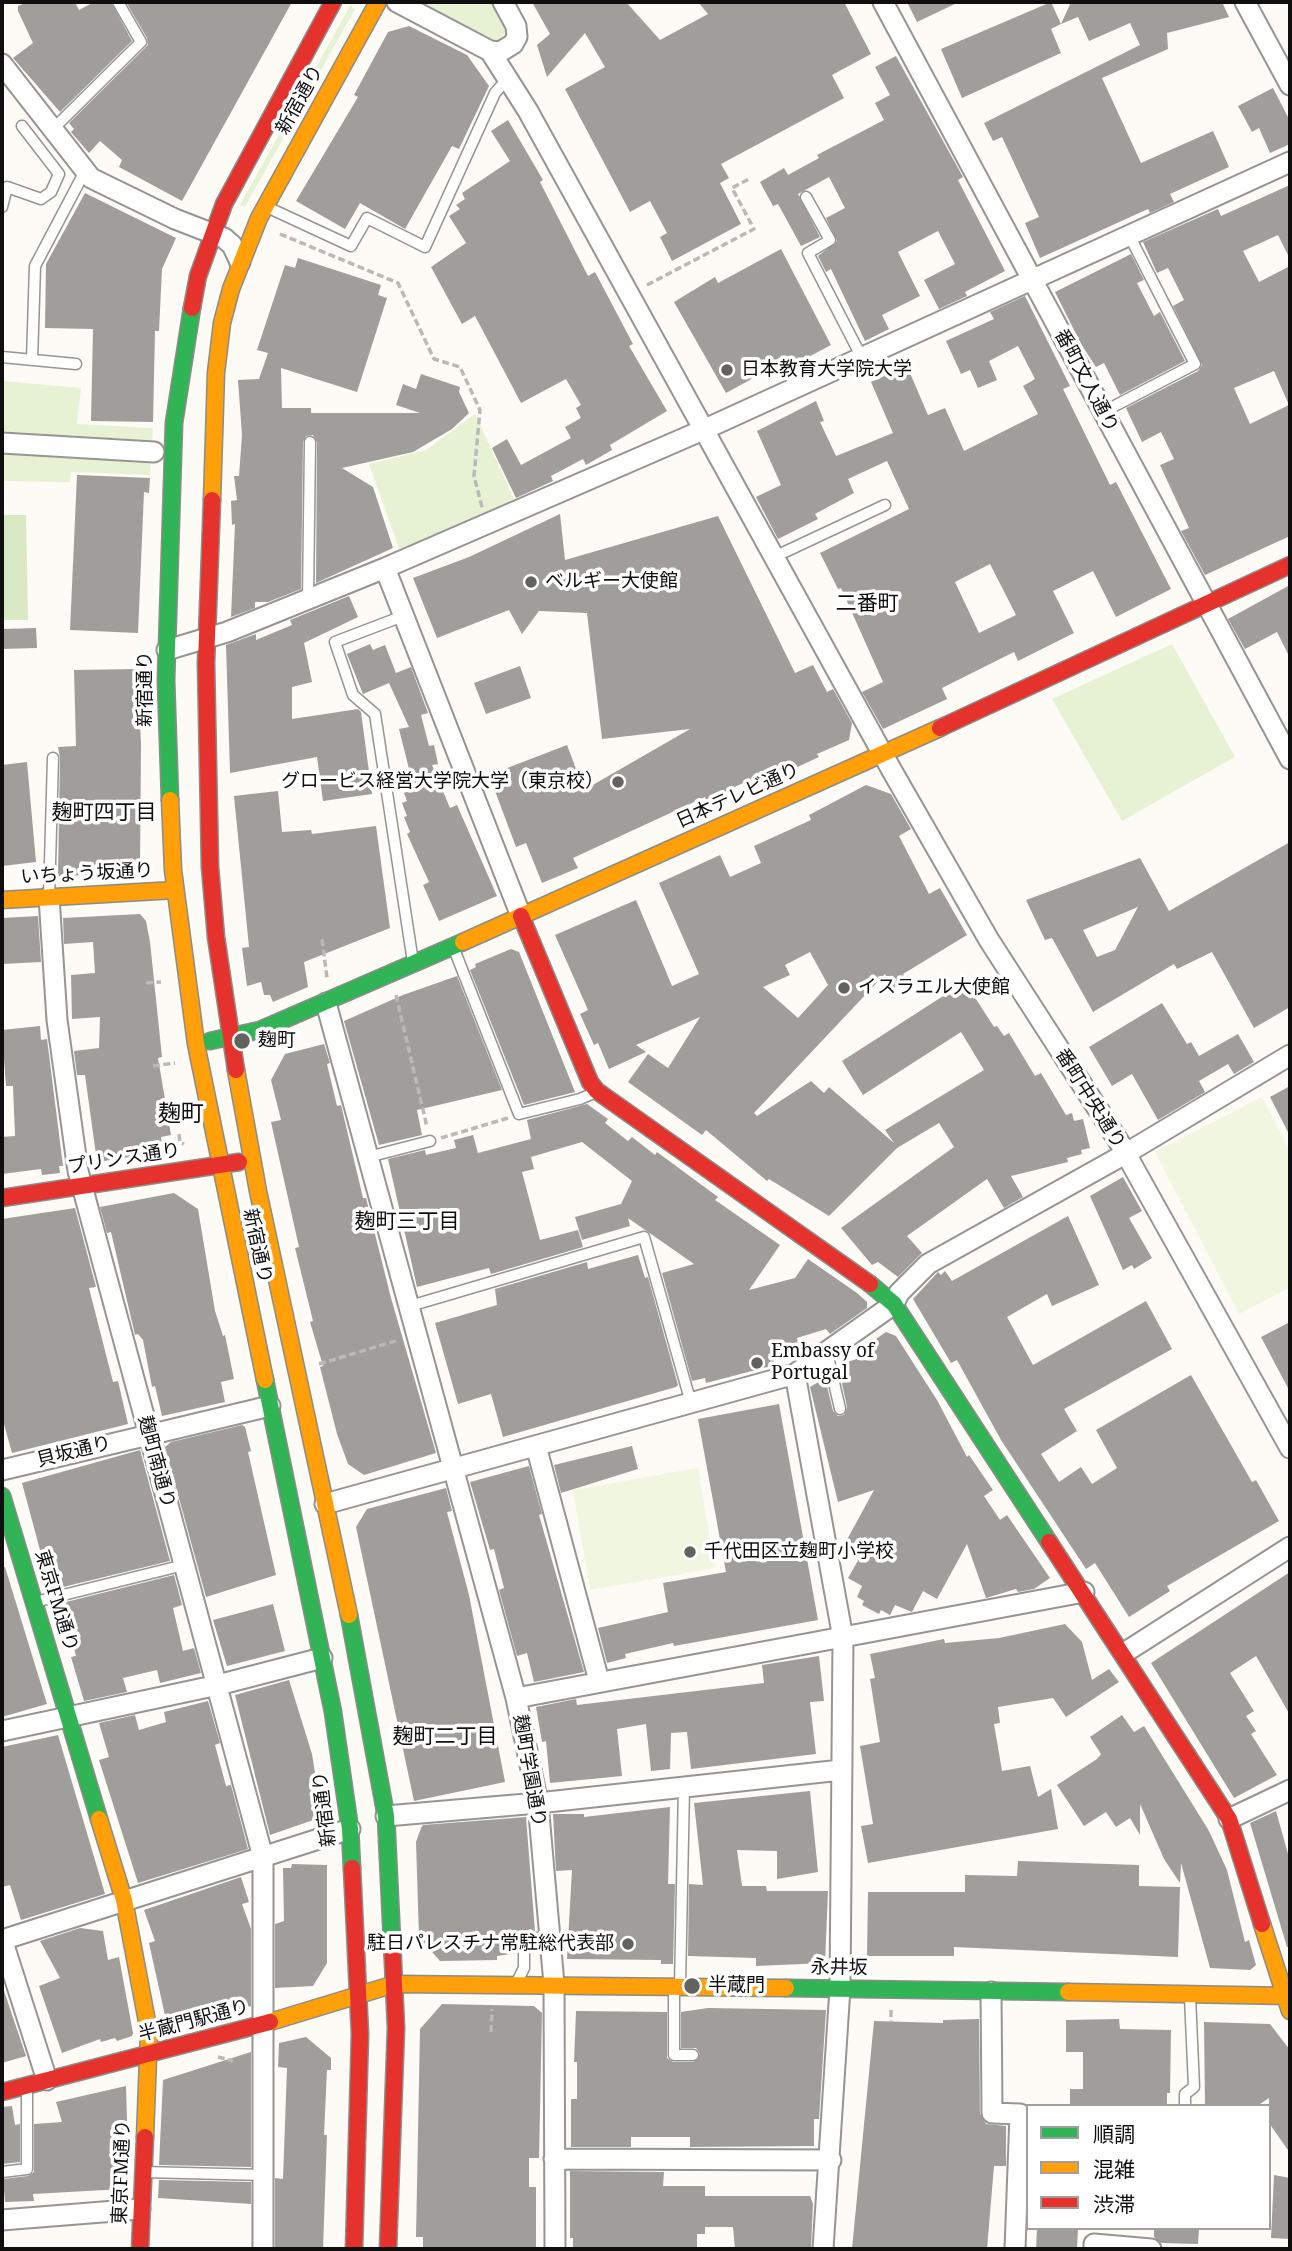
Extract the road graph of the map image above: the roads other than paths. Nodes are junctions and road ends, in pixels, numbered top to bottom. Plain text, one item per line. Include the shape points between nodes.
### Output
1 (117, 2) edge
2 (333, 2) edge
3 (377, 2) edge
4 (397, 2) edge
5 (503, 2) edge
6 (883, 2) edge
7 (1245, 2) edge
8 (490, 51) junction
9 (2, 64) edge
10 (508, 78) junction
11 (1290, 85) edge
12 (22, 126) dead end
13 (53, 129) junction
14 (1290, 162) edge
15 (85, 171) junction
16 (806, 197) dead end
17 (2, 207) edge
18 (264, 218) junction
19 (1129, 235) junction
20 (209, 241) junction
21 (240, 262) junction
22 (1034, 280) junction
23 (861, 356) junction
24 (2, 357) edge
25 (32, 360) junction
26 (76, 364) dead end
27 (1102, 412) junction
28 (703, 430) junction
29 (310, 442) dead end
30 (2, 443) edge
31 (154, 452) dead end
32 (886, 505) dead end
33 (773, 558) junction
34 (1290, 565) edge
35 (384, 568) junction
36 (308, 601) junction
37 (1206, 605) junction
38 (403, 616) junction
39 (206, 638) junction
40 (167, 650) junction
41 (883, 754) junction
42 (53, 758) dead end
43 (1290, 759) edge
44 (176, 890) junction
45 (49, 897) junction
46 (2, 900) edge
47 (522, 916) junction
48 (453, 945) junction
49 (413, 962) junction
50 (327, 1003) junction
51 (230, 1037) junction
52 (196, 1044) junction
53 (1290, 1055) edge
54 (597, 1091) junction
55 (430, 1141) road end
56 (1125, 1154) junction
57 (368, 1157) junction
58 (251, 1160) junction
59 (219, 1166) junction
60 (82, 1187) junction
61 (2, 1198) edge
62 (894, 1304) junction
63 (410, 1306) junction
64 (827, 1352) junction
65 (795, 1374) junction
66 (691, 1403) junction
67 (270, 1406) junction
68 (840, 1409) dead end
69 (148, 1434) junction
70 (536, 1447) junction
71 (1290, 1448) edge
72 (454, 1469) junction
73 (2, 1470) edge
74 (2, 1496) edge
75 (325, 1504) junction
76 (1290, 1547) edge
77 (184, 1565) junction
78 (1084, 1592) junction
79 (34, 1603) junction
80 (843, 1638) junction
81 (1124, 1653) junction
82 (322, 1658) junction
83 (599, 1681) junction
84 (218, 1685) junction
85 (516, 1698) junction
86 (70, 1718) junction
87 (2, 1731) edge
88 (841, 1770) junction
89 (684, 1787) junction
90 (1290, 1790) edge
91 (538, 1803) junction
92 (386, 1816) junction
93 (1229, 1819) junction
94 (350, 1829) junction
95 (263, 1857) junction
96 (124, 1900) junction
97 (551, 1938) junction
98 (2, 1940) edge
99 (396, 1984) junction
100 (516, 1984) junction
101 (555, 1984) junction
102 (677, 1987) junction
103 (840, 1988) junction
104 (991, 1992) junction
105 (1190, 1993) junction
106 (1287, 1995) edge
107 (359, 1996) junction
108 (1290, 2011) edge
109 (265, 2024) junction
110 (148, 2055) junction
111 (693, 2055) dead end
112 (47, 2080) junction
113 (27, 2086) junction
114 (2, 2092) edge
115 (1185, 2104) edge
116 (554, 2159) junction
117 (831, 2160) junction
118 (2, 2172) edge
119 (142, 2172) junction
120 (265, 2175) junction
121 (140, 2209) junction
122 (2, 2220) edge
123 (140, 2249) edge
124 (263, 2249) edge
125 (354, 2249) edge
126 (388, 2249) edge
127 (555, 2249) edge
128 (823, 2249) edge
129 (1016, 2249) edge
130 (1094, 2249) edge
131 (1150, 2249) edge

1 - 13 lane via 141,42
2 - 20 main road, 新宿通り via 224,204
3 - 18 main road, 新宿通り
4 - 8 street
5 - 8 street via 517,37 507,49
6 - 22 street, 番町文人通り
7 - 11 street
8 - 10 street, 番町中央通り
9 - 13 street
10 - 18 lane via 495,93 425,247 367,218 351,246
10 - 28 street, 番町中央通り
12 - 17 lane via 59,174 51,192 41,199 7,187
13 - 15 street
14 - 19 street
15 - 20 street via 100,184
15 - 25 lane via 35,266
16 - 23 lane via 830,240 807,253
18 - 21 main road, 新宿通り
19 - 22 street
19 - 27 lane via 1195,364
20 - 21 street via 232,245
20 - 40 main road, 新宿通り via 188,317 174,422
21 - 39 main road, 新宿通り via 222,323 216,373
22 - 23 street
22 - 27 street, 番町文人通り
23 - 28 street
24 - 25 lane
25 - 26 lane
27 - 37 street, 番町文人通り
28 - 33 street, 番町中央通り
28 - 35 street
29 - 36 lane
30 - 31 street
32 - 33 lane
33 - 41 street, 番町中央通り
34 - 37 main road, 日本テレビ通り
35 - 36 street
35 - 38 street
36 - 39 street
37 - 41 main road, 日本テレビ通り
37 - 43 street, 番町文人通り
38 - 47 street
38 - 49 lane via 335,642 353,695 375,714
39 - 40 street
39 - 51 main road, 新宿通り via 210,867
40 - 44 main road, 新宿通り
41 - 47 main road, 日本テレビ通り
41 - 56 street, 番町中央通り via 989,940
42 - 45 lane
44 - 45 main road, いちょう坂通り
44 - 52 main road, 新宿通り
45 - 46 main road, いちょう坂通り
45 - 60 street, 麹町南通り via 57,1020
47 - 48 main road, 日本テレビ通り
47 - 54 main road
48 - 49 main road, 日本テレビ通り
48 - 54 lane via 519,1114
49 - 50 main road, 日本テレビ通り
50 - 51 main road, 日本テレビ通り via 276,1025
50 - 57 street, 麹町学園通り
51 - 52 main road, 日本テレビ通り
51 - 58 main road, 新宿通り
52 - 59 main road, 新宿通り
53 - 56 street
54 - 62 main road
55 - 57 lane
56 - 62 street via 928,1265
56 - 71 street, 番町中央通り
57 - 63 street, 麹町学園通り
58 - 59 main road, プリンス通り
58 - 75 main road, 新宿通り
59 - 60 main road, プリンス通り
59 - 67 main road, 新宿通り
60 - 61 main road, プリンス通り
60 - 69 street, 麹町南通り
62 - 64 street
62 - 78 main road
63 - 66 lane via 644,1237
63 - 72 street, 麹町学園通り
64 - 65 street
64 - 68 lane
65 - 66 street
65 - 80 street
66 - 70 street
67 - 69 street, 貝坂通り
67 - 82 main road, 新宿通り
69 - 73 street, 貝坂通り
69 - 77 street, 麹町南通り
70 - 72 street
70 - 83 street
72 - 75 street
72 - 85 street, 麹町学園通り
74 - 79 main road, 東京FM通り
75 - 92 main road, 新宿通り
76 - 81 street
77 - 79 lane
77 - 84 street, 麹町南通り
78 - 80 street
78 - 81 main road
79 - 86 main road, 東京FM通り
80 - 83 street
80 - 88 street
81 - 93 main road
82 - 84 street
82 - 94 main road, 新宿通り
83 - 85 street
84 - 86 street
84 - 95 street, 麹町南通り
85 - 91 street, 麹町学園通り
86 - 87 street
86 - 96 main road, 東京FM通り
88 - 89 street
88 - 103 street
89 - 91 street
89 - 102 lane
90 - 93 street
91 - 92 street
91 - 97 street, 麹町学園通り
92 - 99 main road, 新宿通り
93 - 106 main road
94 - 95 street
94 - 107 main road, 新宿通り
95 - 96 street
95 - 109 street, 麹町南通り
96 - 98 street
96 - 110 main road, 東京FM通り via 149,2032
97 - 100 lane via 524,1938 524,1968
97 - 101 street, 麹町学園通り
98 - 112 street
99 - 100 main road, 永井坂
99 - 107 main road, 半蔵門駅通り
99 - 126 main road, 新宿通り
100 - 101 main road, 永井坂
101 - 102 main road, 永井坂
101 - 116 street, 麹町学園通り
102 - 103 main road, 永井坂
102 - 111 lane via 674,2055
103 - 104 main road, 永井坂
103 - 117 street
104 - 105 main road, 永井坂
104 - 129 street via 992,2113 1020,2114
105 - 106 main road, 永井坂
105 - 115 lane via 1194,2087 1185,2094
106 - 108 main road
107 - 109 main road, 半蔵門駅通り
107 - 125 main road, 新宿通り
109 - 110 main road, 半蔵門駅通り
109 - 120 street, 麹町南通り
110 - 112 main road, 半蔵門駅通り
110 - 119 main road, 東京FM通り
112 - 113 main road, 半蔵門駅通り
113 - 114 main road, 半蔵門駅通り
113 - 118 lane via 27,2169
116 - 117 street
116 - 127 street, 麹町学園通り
117 - 128 street
119 - 120 lane
119 - 121 main road, 東京FM通り
120 - 124 street, 麹町南通り
121 - 122 street
121 - 123 main road, 東京FM通り
130 - 131 street via 1094,2244

